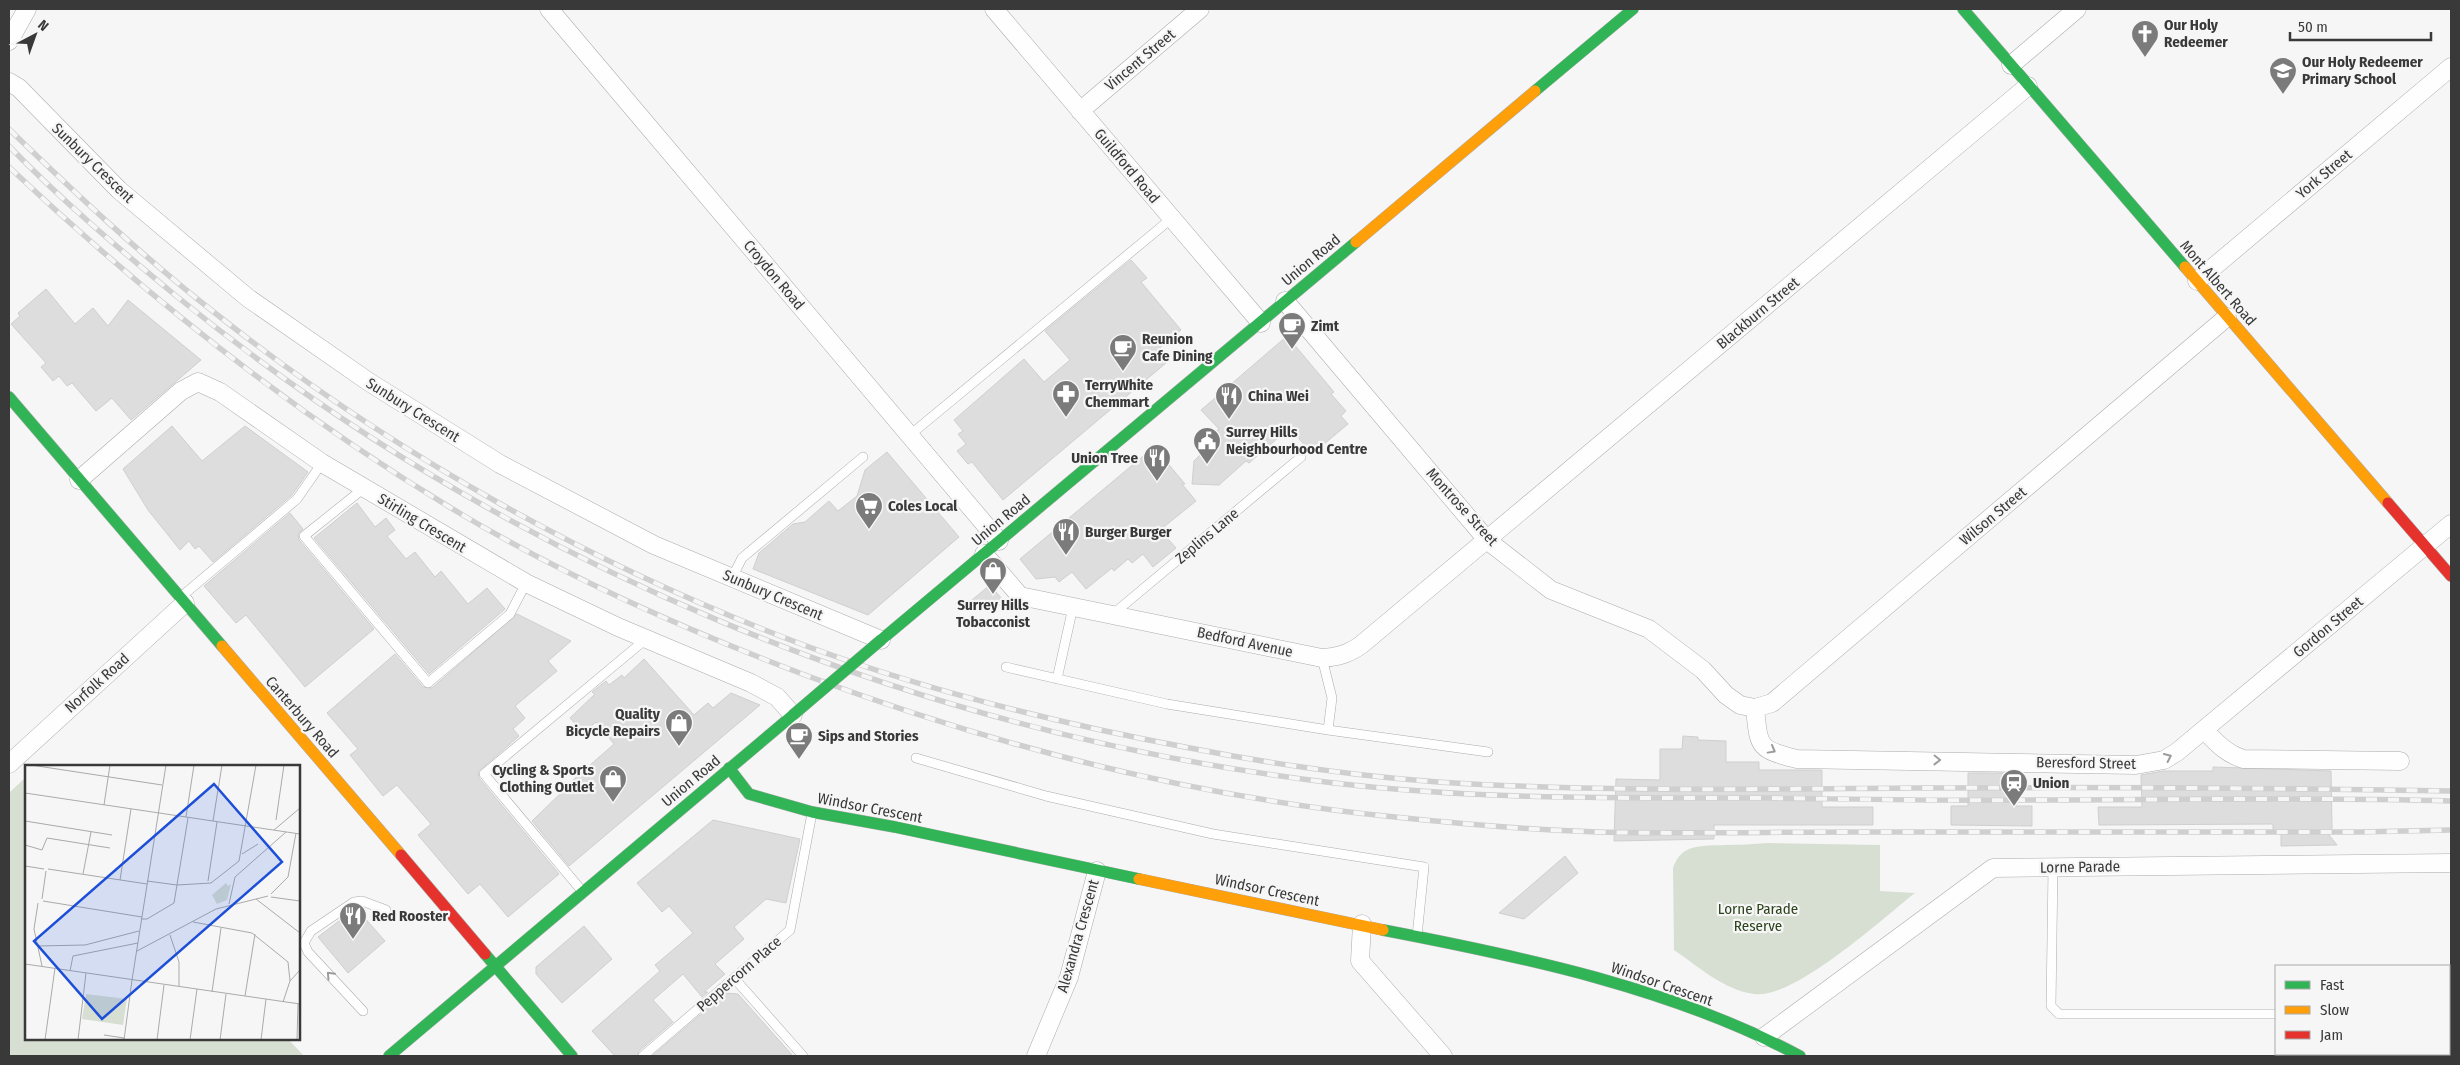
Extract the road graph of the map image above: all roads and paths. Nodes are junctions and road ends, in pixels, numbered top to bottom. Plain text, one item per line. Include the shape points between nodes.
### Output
1 (27, 9) edge
2 (549, 9) edge
3 (994, 9) edge
4 (1200, 9) edge
5 (1633, 9) edge
6 (1963, 9) edge
7 (2077, 9) edge
8 (9, 41) edge
9 (2011, 65) junction
10 (2451, 67) edge
11 (9, 82) edge
12 (2028, 86) junction
13 (1080, 110) junction
14 (1172, 218) junction
15 (2196, 281) junction
16 (1285, 301) junction
17 (2227, 317) junction
18 (1261, 323) junction
19 (9, 397) edge
20 (910, 435) junction
21 (863, 457) dead end
22 (1301, 457) dead end
23 (322, 463) junction
24 (79, 480) junction
25 (364, 488) junction
26 (2451, 524) edge
27 (1488, 540) junction
28 (999, 541) junction
29 (2425, 546) junction
30 (984, 554) junction
31 (2451, 576) edge
32 (732, 578) junction
33 (526, 583) junction
34 (183, 600) junction
35 (1073, 606) junction
36 (1112, 614) junction
37 (646, 639) junction
38 (881, 640) junction
39 (1322, 658) junction
40 (1006, 667) dead end
41 (1057, 679) junction
42 (1755, 708) junction
43 (793, 714) junction
44 (1328, 730) junction
45 (2204, 730) junction
46 (1488, 752) dead end
47 (916, 758) dead end
48 (2400, 761) dead end
49 (9, 764) edge
50 (728, 768) junction
51 (812, 812) junction
52 (2451, 863) edge
53 (2053, 867) junction
54 (1097, 871) junction
55 (583, 893) junction
56 (386, 910) dead end
57 (1362, 924) junction
58 (1417, 936) junction
59 (495, 965) junction
60 (734, 978) junction
61 (363, 1011) dead end
62 (2275, 1014) edge
63 (1764, 1038) junction
64 (389, 1056) edge
65 (572, 1056) edge
66 (643, 1056) edge
67 (803, 1056) edge
68 (1036, 1056) edge
69 (1443, 1056) edge
70 (1800, 1056) edge

1 - 8 street
2 - 20 street, Croydon Road
3 - 13 street, Guildford Road
4 - 13 street, Vincent Street
5 - 16 main road, Union Road
6 - 9 main road, Mont Albert Road
7 - 9 street
9 - 12 main road, Mont Albert Road
10 - 15 street, York Street
11 - 32 street, Sunbury Crescent via 19,88 119,190 248,298 369,382 500,464 654,545
12 - 15 main road, Mont Albert Road
12 - 27 street, Blackburn Street
13 - 14 street, Guildford Road
14 - 18 street, Guildford Road
14 - 20 lane
15 - 17 main road, Mont Albert Road
16 - 18 main road, Union Road
16 - 27 street, Montrose Street
17 - 29 main road, Mont Albert Road
17 - 42 street, Wilson Street via 1772,703
18 - 28 main road, Union Road
19 - 24 main road, Canterbury Road
20 - 28 street, Croydon Road
21 - 32 lane via 742,558
22 - 36 lane, Zeplins Lane
23 - 24 street, Stirling Crescent via 220,392 198,382 182,391
23 - 25 street, Stirling Crescent
23 - 34 lane via 298,499
24 - 34 main road, Canterbury Road
25 - 33 street, Stirling Crescent
25 - 33 lane via 304,536 428,683 510,614
26 - 29 street, Gordon Street
27 - 39 street, Bedford Avenue via 1362,645 1338,657
27 - 42 street, Montrose Street via 1551,590 1649,629 1703,670 1726,695 1740,705
28 - 30 main road, Union Road
29 - 31 main road, Mont Albert Road
29 - 45 street, Gordon Street
30 - 35 street, Bedford Avenue via 1020,596
30 - 38 main road, Union Road
32 - 38 street, Sunbury Crescent
33 - 37 street, Stirling Crescent
34 - 49 street, Norfolk Road
34 - 59 main road, Canterbury Road
35 - 36 street, Bedford Avenue
35 - 41 lane
36 - 39 street, Bedford Avenue
37 - 43 street, Stirling Crescent via 751,682 776,697
37 - 55 lane via 484,774
38 - 43 main road, Union Road, bridge
39 - 44 lane via 1332,698
40 - 41 lane
41 - 44 lane via 1167,704
42 -> 45 street, Beresford Street via 1758,740 1769,751 1797,759 2136,765 2164,760
43 - 50 main road, Union Road
44 - 46 lane
45 - 48 street via 2229,755 2243,759
47 - 58 lane via 1046,796 1212,834 1424,867
50 - 51 main road, Windsor Crescent via 749,794
50 - 55 main road, Union Road
51 - 54 main road, Windsor Crescent
51 - 60 lane, Peppercorn Place via 790,930
52 - 53 street, Lorne Parade
53 - 62 lane via 2051,1006 2059,1014
53 - 63 street, Lorne Parade via 1993,868
54 - 57 main road, Windsor Crescent
54 - 68 street, Alexandra Crescent via 1069,977
55 - 59 main road, Union Road
61 -> 56 lane via 308,952 304,943 311,931 354,902 362,901
57 - 58 main road, Windsor Crescent
57 - 69 street via 1360,961
58 - 63 main road, Windsor Crescent via 1505,954 1630,987
59 - 64 main road, Union Road
59 - 65 main road, Canterbury Road
60 - 66 lane, Peppercorn Place
60 - 67 lane
63 - 70 main road, Windsor Crescent

